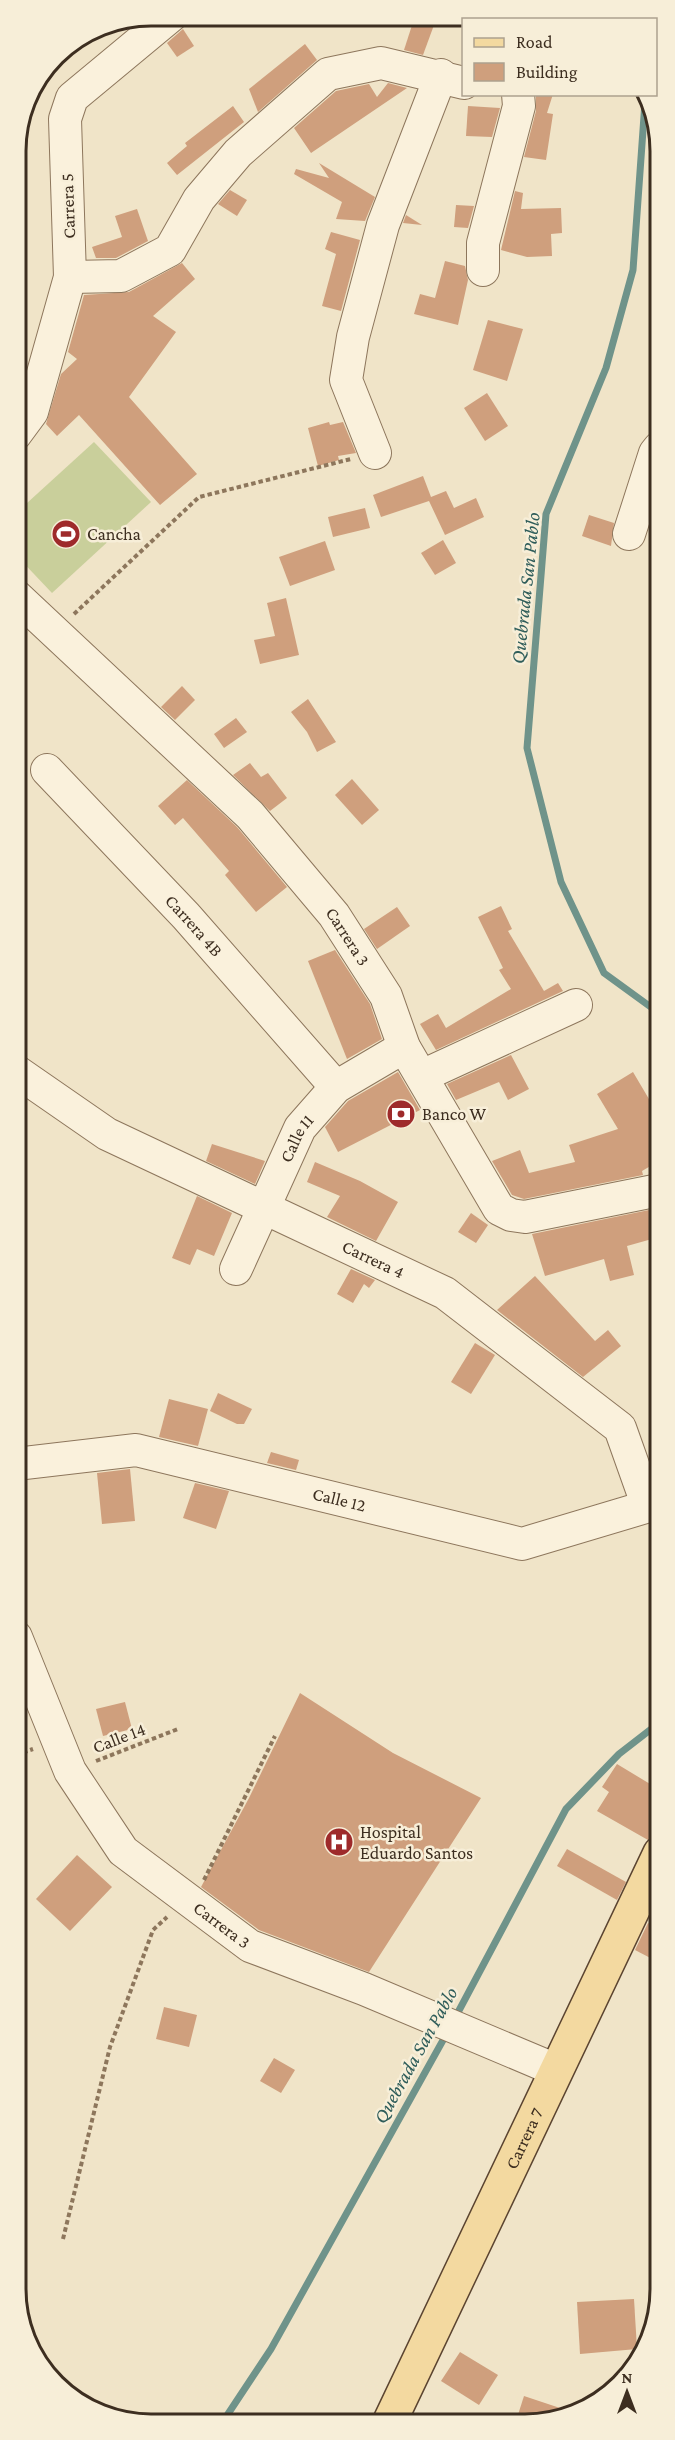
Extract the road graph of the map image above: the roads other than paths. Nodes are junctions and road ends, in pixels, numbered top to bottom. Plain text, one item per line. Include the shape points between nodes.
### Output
1 (159, 26) edge
2 (452, 79) edge
3 (518, 96) edge
4 (483, 270) dead end
5 (70, 277) junction
6 (26, 420) edge
7 (375, 453) road end
8 (650, 469) edge
9 (629, 534) dead end
10 (26, 605) edge
11 (47, 770) dead end
12 (576, 1005) dead end
13 (405, 1047) junction
14 (422, 1076) junction
15 (26, 1077) edge
16 (336, 1087) junction
17 (650, 1192) edge
18 (265, 1206) junction
19 (236, 1269) dead end
20 (26, 1463) edge
21 (649, 1496) edge
22 (649, 1505) edge
23 (26, 1662) edge
24 (649, 1876) edge
25 (556, 2070) junction
26 (393, 2414) edge

1 - 5 street, Carrera 5 via 72,98 65,119
2 - 5 street via 381,63 328,74 238,153 199,199 170,250 121,276
2 - 7 street via 383,225 353,337 346,380
3 - 4 street via 519,106 483,243
5 - 6 street, Carrera 5 via 32,412
8 - 9 street
10 - 13 street, Carrera 3 via 250,815 334,915 386,996
11 - 16 street, Carrera 4B via 186,916
12 - 14 street
13 - 14 street, Carrera 3
13 - 16 street, Calle 11
14 - 17 street, Carrera 3 via 499,1209 525,1217
15 - 18 street, Carrera 4 via 107,1134
16 - 18 street, Calle 11 via 300,1128
18 - 19 street, Calle 11
18 - 21 street, Carrera 4 via 445,1293 620,1428
20 - 22 street, Calle 12 via 136,1450 522,1544
23 - 25 street, Carrera 3 via 70,1771 123,1851 250,1946
24 - 25 main road, Carrera 7
25 - 26 main road, Carrera 7

